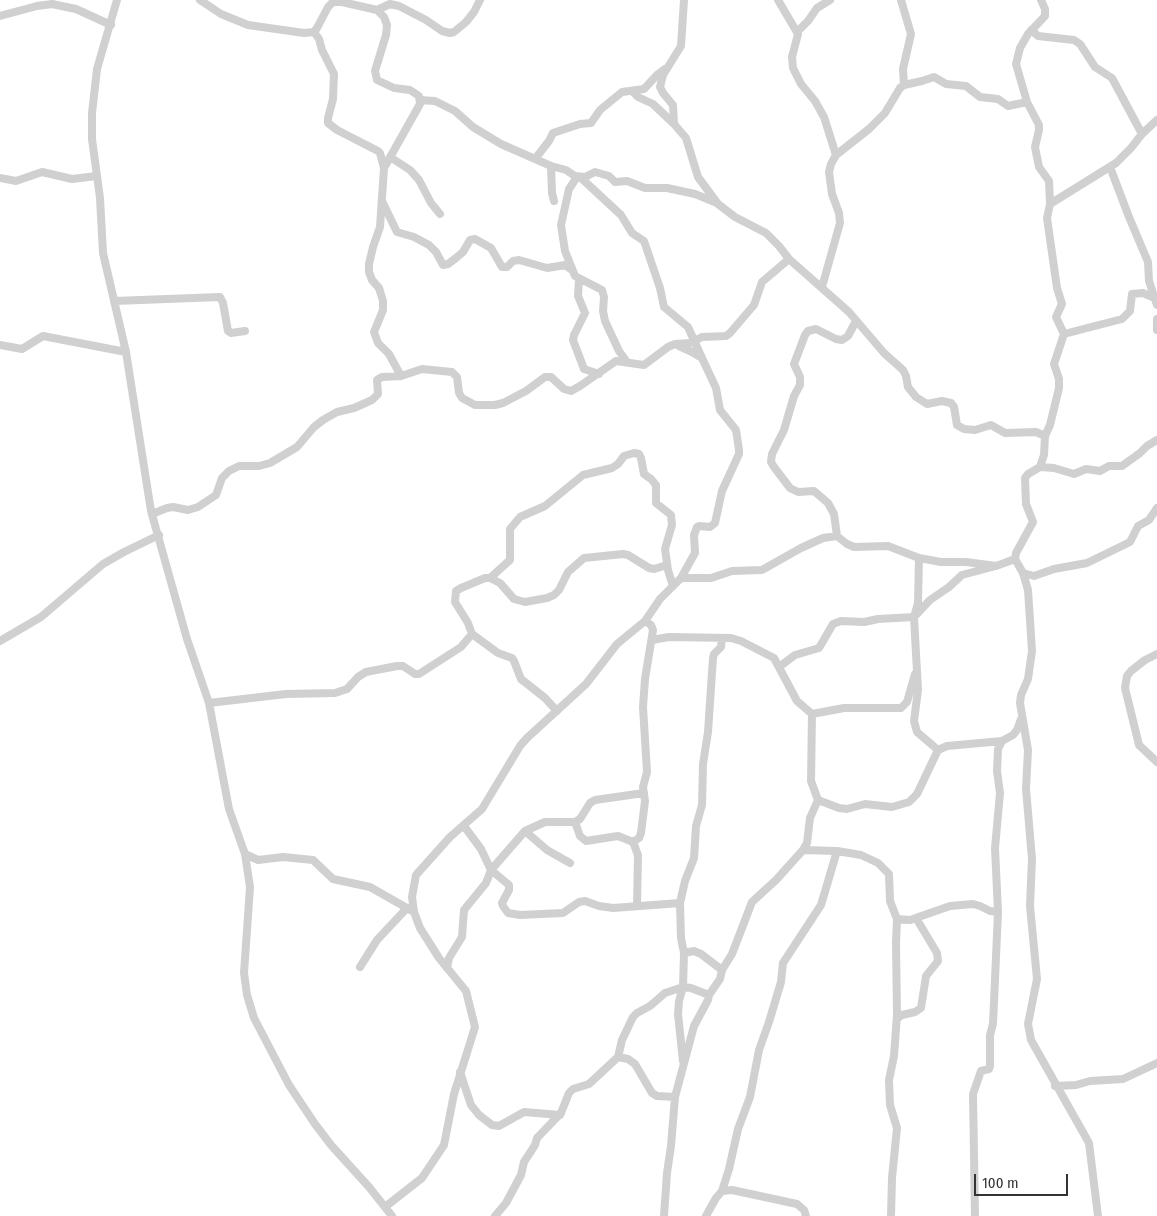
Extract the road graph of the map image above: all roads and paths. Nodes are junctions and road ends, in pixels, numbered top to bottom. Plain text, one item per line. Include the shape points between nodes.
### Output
1 (117, 0) edge
2 (200, 0) edge
3 (480, 0) edge
4 (684, 0) edge
5 (778, 0) edge
6 (830, 0) edge
7 (901, 0) edge
8 (1041, 0) edge
9 (377, 10) junction
10 (0, 16) edge
11 (110, 25) junction
12 (1031, 30) junction
13 (314, 32) junction
14 (797, 32) junction
15 (667, 68) junction
16 (904, 85) junction
17 (632, 91) junction
18 (420, 100) junction
19 (1027, 102) junction
20 (1157, 120) edge
21 (674, 124) junction
22 (1142, 134) junction
23 (836, 155) junction
24 (390, 157) junction
25 (535, 159) junction
26 (551, 166) junction
27 (1110, 167) junction
28 (384, 168) junction
29 (97, 176) junction
30 (578, 177) junction
31 (0, 178) edge
32 (382, 201) junction
33 (554, 201) dead end
34 (717, 203) junction
35 (1050, 204) junction
36 (440, 214) dead end
37 (789, 259) junction
38 (572, 270) junction
39 (579, 279) junction
40 (822, 287) junction
41 (114, 301) junction
42 (1156, 301) edge
43 (1157, 319) edge
44 (856, 322) junction
45 (1157, 330) edge
46 (245, 331) dead end
47 (1064, 334) junction
48 (695, 340) junction
49 (675, 344) junction
50 (0, 345) edge
51 (126, 352) junction
52 (702, 358) junction
53 (627, 362) junction
54 (599, 374) junction
55 (401, 376) junction
56 (1045, 436) junction
57 (1157, 440) edge
58 (1040, 467) junction
59 (1157, 508) edge
60 (152, 514) junction
61 (159, 535) junction
62 (837, 536) junction
63 (920, 558) junction
64 (1015, 559) junction
65 (667, 565) junction
66 (996, 566) junction
67 (1023, 573) junction
68 (490, 578) junction
69 (681, 578) junction
70 (673, 586) junction
71 (914, 617) junction
72 (645, 621) junction
73 (472, 634) junction
74 (722, 638) junction
75 (652, 640) junction
76 (0, 641) edge
77 (1157, 654) edge
78 (917, 666) junction
79 (779, 667) junction
80 (209, 703) junction
81 (557, 711) junction
82 (812, 714) junction
83 (1021, 718) junction
84 (1002, 741) junction
85 (938, 750) junction
86 (1157, 762) edge
87 (644, 794) junction
88 (818, 800) junction
89 (576, 822) junction
90 (464, 826) junction
91 (525, 832) junction
92 (633, 842) junction
93 (803, 850) junction
94 (837, 851) junction
95 (245, 854) junction
96 (570, 863) dead end
97 (491, 870) junction
98 (680, 903) junction
99 (637, 906) junction
100 (410, 910) junction
101 (998, 912) junction
102 (916, 918) junction
103 (897, 920) junction
104 (684, 953) junction
105 (360, 967) dead end
106 (447, 968) junction
107 (722, 970) junction
108 (683, 987) junction
109 (709, 995) junction
110 (897, 1019) junction
111 (618, 1057) junction
112 (1157, 1063) edge
113 (683, 1068) junction
114 (460, 1072) junction
115 (1055, 1086) junction
116 (675, 1097) junction
117 (560, 1115) junction
118 (722, 1191) junction
119 (385, 1207) junction
120 (392, 1216) edge
121 (495, 1216) edge
122 (664, 1216) edge
123 (706, 1216) edge
124 (806, 1216) edge
125 (892, 1216) edge
126 (975, 1216) edge
127 (1098, 1216) edge

1 - 11 street
2 - 13 street via 221,14 248,25
3 - 9 street via 466,22 450,33 399,6 390,4
4 - 15 street via 681,46
5 - 14 street
6 - 14 street via 817,8
7 - 16 street via 911,34 903,69
8 - 12 street via 1045,16
9 - 13 street via 333,2
9 - 18 street via 386,25 375,71 377,80 394,88 410,90
10 - 11 street via 52,4 76,8
11 - 29 street via 97,69 92,113
12 - 19 street via 1020,48 1016,64
12 - 22 street via 1038,36 1074,40 1080,44 1095,67 1112,78
13 - 28 street via 334,74 328,123 378,151
14 - 23 street via 792,65 824,117
15 - 17 street via 646,88
15 - 21 street via 660,87 673,105
16 - 19 street via 934,77 946,84 966,86 980,97 998,99 1008,106
16 - 23 street via 869,129
17 - 21 street via 653,104
17 - 25 street via 622,92 600,110 591,123 552,133
18 - 24 street
18 - 25 street via 435,101 455,111 471,126 500,144
19 - 35 street via 1039,128 1035,147 1039,168 1049,181
20 - 22 street
21 - 34 street via 686,138 698,177
22 - 27 street
23 - 40 street via 829,172 840,223
24 - 28 street
24 - 36 street via 419,180
25 - 26 street
26 - 30 street
26 - 33 street
27 - 35 street
27 - 42 street via 1148,262 1149,281
28 - 32 street
29 - 31 street via 72,178 42,172 16,181
29 - 41 street via 103,252
30 - 34 street via 595,172 609,176 615,182 626,181 645,188 695,194
30 - 38 street via 569,189 561,227
30 - 48 street via 621,215 632,233 644,240 664,307 684,322
32 - 38 street via 397,232 429,245 443,265 456,258 470,240 475,239 491,248 502,267 519,260 549,269 565,265
32 - 55 street via 380,227 369,264 372,280 383,301 374,336
34 - 37 street via 735,217 766,233
35 - 47 street via 1047,218 1062,304 1056,318
37 - 40 street
37 - 48 street via 762,282 754,305 730,333
38 - 39 street
39 - 53 street via 602,290 605,321
39 - 54 street via 578,296 585,311 573,340 584,368
40 - 44 street
41 - 46 street via 220,297 228,331
41 - 51 street
42 - 47 street via 1143,293 1132,294 1130,311 1122,319
43 - 45 street
44 - 56 street via 903,370 913,395 927,404 951,403 960,427 975,430 991,425 1005,434 1039,432
44 - 62 street via 842,340 816,329 805,335 794,364 800,386 772,454 774,467 790,488 798,492 814,491 828,503 834,514
47 - 56 street via 1054,364 1059,388
48 - 49 street
48 - 52 street
49 - 52 street
49 - 53 street via 644,365
50 - 51 street via 22,349 43,336
51 - 60 street
52 - 69 street via 716,388 720,410 736,430 738,454 722,491 715,524 697,528 695,553
53 - 54 street via 616,361
54 - 55 street via 568,391 551,377 545,377 526,391 495,405 475,405 462,398 457,377 452,372 422,369
55 - 60 street via 379,378 376,382 378,394 372,400 323,420 297,447 270,463 240,466 229,471 222,478 216,495 198,507 188,510 173,507
56 - 58 street
57 - 58 street via 1122,466 1109,466 1100,471 1086,469 1074,474
58 - 64 street via 1025,478 1026,504 1033,522
59 - 67 street via 1149,520 1138,526 1130,542 1088,563 1034,576
60 - 61 street
61 - 76 street via 103,564 41,617
61 - 80 street via 187,639
62 - 63 street via 854,547 888,546
62 - 69 street via 801,548 762,570 732,571 711,578
63 - 66 street
63 - 71 street via 918,603
64 - 66 street
64 - 67 street
65 - 68 street via 648,568 623,554 584,558 568,572 560,590 552,597 525,602 514,599 500,583
65 - 68 street via 665,546 672,525 671,515 656,503 656,484 644,474 642,458 634,453 624,456 612,468 583,475 545,506 520,517 510,529 510,560
65 - 70 street
66 - 71 street via 962,575
67 - 83 street via 1029,594 1032,655 1028,683 1020,698
68 - 73 street via 456,592 454,602
69 - 70 street
70 - 72 street
71 - 78 street
71 - 79 street via 837,622 819,648 795,654
72 - 75 street via 652,628
72 - 81 street via 617,644 593,677
73 - 80 street via 461,647 419,674 400,666 384,668 366,672 347,690 336,694 286,694
73 - 81 street via 498,653 512,658 521,680
74 - 75 street via 669,637
74 - 79 street via 736,639 767,654
74 - 98 street via 721,647 713,658 702,805 696,826 694,858
75 - 87 street via 643,707 647,772
77 - 86 street via 1131,671 1125,688 1139,745
78 - 82 street via 909,697 901,708 844,708
78 - 85 street via 914,725
79 - 82 street via 797,701
80 - 95 street via 228,810
81 - 90 street via 520,746 487,803
82 - 88 street via 811,781
83 - 84 street via 1013,735
83 - 115 street via 1028,750 1026,789 1032,859 1030,906 1037,979 1028,1024 1031,1040
84 - 85 street via 947,746
84 - 101 street via 998,756 1000,793 995,848
85 - 88 street via 917,794 909,802 889,807 865,804 847,809
87 - 89 street via 595,800
87 - 92 street via 640,836
88 - 93 street
89 - 91 street via 545,822
89 - 92 street via 580,836 586,841 618,836
90 - 97 street
90 - 100 street via 416,875
91 - 96 street
91 - 97 street
92 - 99 street via 638,855
93 - 94 street
93 - 107 street via 752,902 732,954
94 - 103 street via 865,856 888,872 890,901
94 - 118 street via 821,905 783,963 781,982 759,1050 750,1097
95 - 100 street via 258,860 283,857 313,860 333,879 370,887
95 - 119 street via 250,887 244,972 246,994 254,1018 288,1085 315,1124
97 - 99 street via 510,885 502,903 505,911 511,914 563,913 585,901 613,908
97 - 106 street via 486,883 464,910 462,937 449,958
98 - 99 street
98 - 104 street via 680,938
100 - 105 street via 377,940
100 - 106 street
101 - 102 street via 973,904 950,906
101 - 126 street via 990,1069 980,1071 973,1094
102 - 103 street
102 - 110 street via 938,960 926,976 920,1008
103 - 110 street
104 - 107 street via 694,951 701,954
104 - 108 street
106 - 114 street via 466,991 474,1022 474,1032
107 - 109 street
108 - 109 street
108 - 111 street via 665,993 637,1013 622,1040
108 - 113 street via 678,1007
109 - 113 street via 694,1026
110 - 125 street via 890,1080 890,1105 897,1128
111 - 116 street via 632,1062 652,1093
111 - 117 street via 589,1084 571,1090
112 - 115 street via 1124,1079
113 - 116 street
114 - 117 street via 471,1105 492,1125 499,1126 524,1112
114 - 119 street via 444,1145 422,1178
115 - 127 street via 1089,1143
116 - 122 street
117 - 121 street via 538,1136 524,1162 521,1176
118 - 123 street
118 - 124 street via 732,1190 797,1204
119 - 120 street

